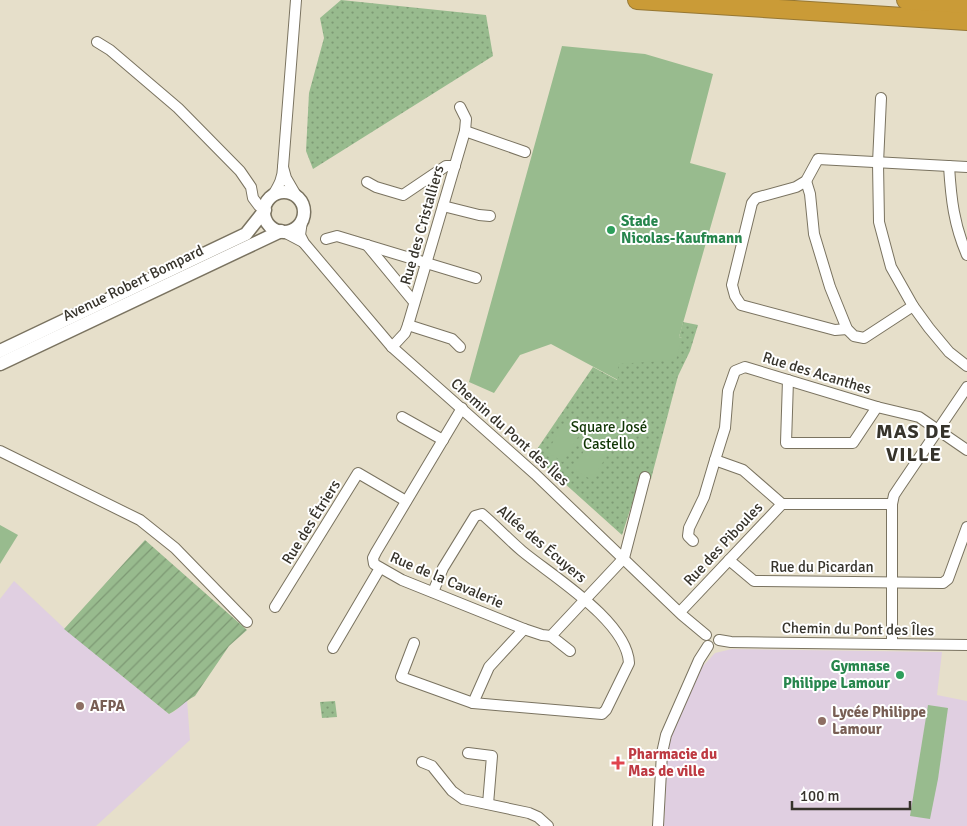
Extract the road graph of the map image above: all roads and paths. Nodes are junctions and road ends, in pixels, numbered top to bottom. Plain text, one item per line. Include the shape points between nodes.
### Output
1 (296, 0) edge
2 (637, 0) edge
3 (906, 0) edge
4 (967, 4) edge
5 (967, 21) edge
6 (96, 42) dead end
7 (881, 98) dead end
8 (460, 108) dead end
9 (465, 131) junction
10 (525, 152) dead end
11 (878, 163) junction
12 (283, 166) junction
13 (454, 166) junction
14 (949, 166) junction
15 (967, 167) edge
16 (367, 182) dead end
17 (806, 182) junction
18 (273, 195) junction
19 (297, 197) junction
20 (443, 206) junction
21 (265, 208) junction
22 (490, 216) dead end
23 (302, 221) junction
24 (282, 232) junction
25 (326, 239) dead end
26 (304, 243) junction
27 (367, 245) junction
28 (967, 255) edge
29 (426, 263) junction
30 (476, 278) dead end
31 (414, 302) junction
32 (913, 306) junction
33 (408, 325) junction
34 (847, 328) junction
35 (392, 347) junction
36 (460, 347) dead end
37 (0, 351) edge
38 (0, 364) edge
39 (967, 366) edge
40 (788, 380) junction
41 (967, 387) edge
42 (877, 407) junction
43 (462, 408) junction
44 (402, 417) dead end
45 (938, 430) junction
46 (443, 440) junction
47 (967, 450) edge
48 (0, 451) edge
49 (715, 460) junction
50 (645, 477) dead end
51 (406, 501) junction
52 (782, 504) junction
53 (892, 504) junction
54 (967, 527) edge
55 (693, 541) dead end
56 (624, 558) junction
57 (729, 560) junction
58 (380, 568) junction
59 (893, 582) junction
60 (433, 592) junction
61 (586, 600) junction
62 (275, 608) dead end
63 (680, 612) junction
64 (247, 622) dead end
65 (524, 629) junction
66 (706, 635) junction
67 (551, 636) junction
68 (719, 640) junction
69 (414, 643) dead end
70 (892, 644) junction
71 (967, 645) edge
72 (708, 646) junction
73 (333, 648) dead end
74 (570, 652) dead end
75 (473, 702) junction
76 (468, 753) dead end
77 (422, 762) dead end
78 (488, 804) junction
79 (548, 826) edge
80 (658, 826) edge

1 - 12 street
2 - 5 highway
3 - 4 highway
6 - 21 street via 110,50 178,108 240,171 251,187 256,203
7 - 11 street
8 - 9 street, Rue des Cristalliers via 466,120
9 - 10 street
9 - 13 street, Rue des Cristalliers
11 - 14 street
11 - 17 street via 818,159
11 - 32 street via 879,222 891,267
12 - 18 street via 283,175
12 - 19 street
13 - 16 street via 446,166 403,195 376,188
13 - 20 street, Rue des Cristalliers
14 - 15 street
14 - 28 street via 951,203
17 - 34 street via 814,234
17 - 34 street via 756,198 752,203 733,291 741,305 835,330
18 - 19 street via 287,192
18 - 21 street
19 - 23 street via 304,208
20 - 22 street
20 - 29 street, Rue des Cristalliers
21 - 24 street via 268,224
21 - 37 street, Avenue Robert Bompard via 246,234
23 - 24 street via 294,229
23 - 26 street via 300,235
24 - 26 street, Chemin du Pont des Îles
24 - 38 street, Avenue Robert Bompard
25 - 27 street via 336,236
26 - 35 street, Chemin du Pont des Îles
27 - 29 street
27 - 31 street
29 - 30 street
29 - 31 street, Rue des Cristalliers
31 - 33 street, Rue des Cristalliers
32 - 34 street via 864,338 854,336
32 - 39 street via 949,352
33 - 35 street, Rue des Cristalliers
33 - 36 street via 452,339
35 - 43 street, Chemin du Pont des Îles
40 - 42 street, Rue des Acanthes
40 - 42 street via 786,443 853,443
40 - 49 street, Rue des Acanthes via 745,367 735,371 728,391 725,428
41 - 45 street
42 - 45 street, Rue des Acanthes via 919,417
43 - 46 street, Rue de la Cavalerie
43 - 56 street, Chemin du Pont des Îles
44 - 46 street
45 - 47 street, Rue des Acanthes
45 - 53 street via 894,495
46 - 51 street, Rue de la Cavalerie
48 - 64 street via 140,520 175,548
49 - 52 street via 743,470
49 - 55 street via 704,497 689,528 688,536
50 - 56 street
51 - 58 street, Rue de la Cavalerie via 373,558 374,564
51 - 62 street, Rue des Étriers via 358,473
52 - 53 street, Rue des Piboules
52 - 57 street, Rue des Piboules
53 - 59 street
54 - 59 street, Rue du Picardan via 948,579 943,583
56 - 61 street
56 - 63 street, Chemin du Pont des Îles
57 - 59 street, Rue du Picardan via 754,581
57 - 63 street, Rue des Piboules
58 - 60 street, Rue de la Cavalerie
58 - 73 street
59 - 70 street
60 - 61 street, Allée des Écuyers via 443,568 475,516 482,514
60 - 65 street, Rue de la Cavalerie
61 - 67 street
61 - 75 street via 616,631 629,657 627,668 602,714
63 - 66 street, Chemin du Pont des Îles
65 - 67 street, Rue de la Cavalerie
65 - 75 street via 489,667
66 - 68 street, Chemin du Pont des Îles via 713,632
66 - 72 street via 704,642
67 - 74 street
68 - 70 street, Chemin du Pont des Îles
68 - 72 street via 716,646
69 - 75 street via 401,677
70 - 71 street, Chemin du Pont des Îles
72 - 80 street via 666,735
76 - 78 street via 492,756
77 - 78 street via 432,766 452,791 463,799
78 - 79 street via 529,813

